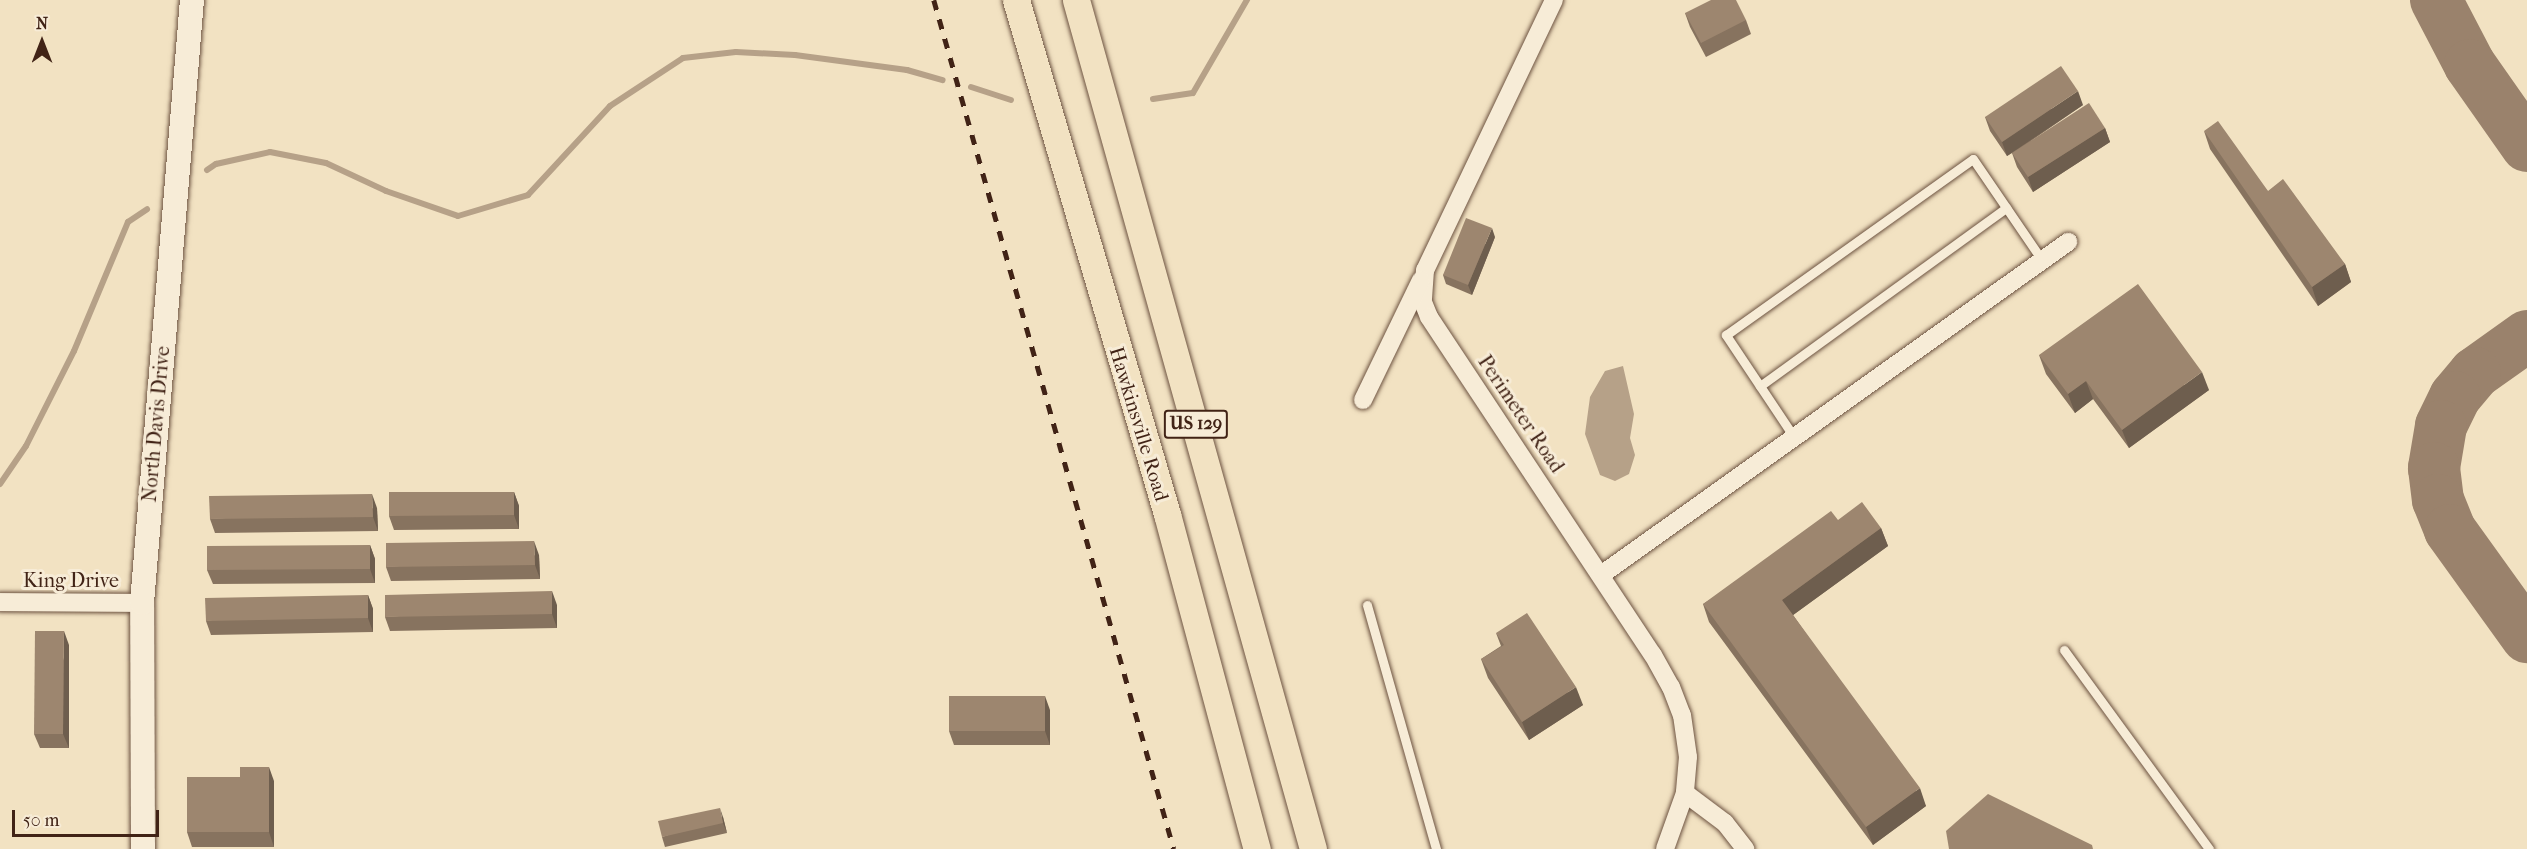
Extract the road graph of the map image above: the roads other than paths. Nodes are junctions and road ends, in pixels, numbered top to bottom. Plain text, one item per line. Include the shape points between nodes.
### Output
1 (192, 0) edge
2 (1016, 0) edge
3 (1076, 0) edge
4 (1554, 0) edge
5 (2006, 208) junction
6 (2068, 242) dead end
7 (2042, 260) junction
8 (1425, 270) junction
9 (1760, 386) junction
10 (1363, 400) dead end
11 (1794, 437) junction
12 (1601, 575) junction
13 (0, 602) edge
14 (142, 603) junction
15 (1367, 605) dead end
16 (2064, 651) dead end
17 (1685, 793) junction
18 (143, 849) edge
19 (1257, 849) edge
20 (1313, 849) edge
21 (1436, 849) edge
22 (1665, 849) edge
23 (1745, 849) edge
24 (2209, 849) edge

1 - 14 main road, North Davis Drive
2 - 19 main road, Hawkinsville Road / US 129 via 1167,514
3 - 20 main road, US 129
4 - 8 street, Perimeter Road
5 - 7 lane
5 - 9 lane
5 - 9 lane via 1973,159 1726,335
6 - 7 street
7 - 11 street
8 - 10 street
8 - 12 street, Perimeter Road via 1423,302 1429,317
9 - 11 lane
11 - 12 street
12 - 17 street, Perimeter Road via 1653,655 1682,715 1688,758
13 - 14 street, King Drive
14 - 18 main road, North Davis Drive
15 - 21 lane
16 - 24 lane
17 - 22 street, Perimeter Road
17 - 23 street via 1725,823

